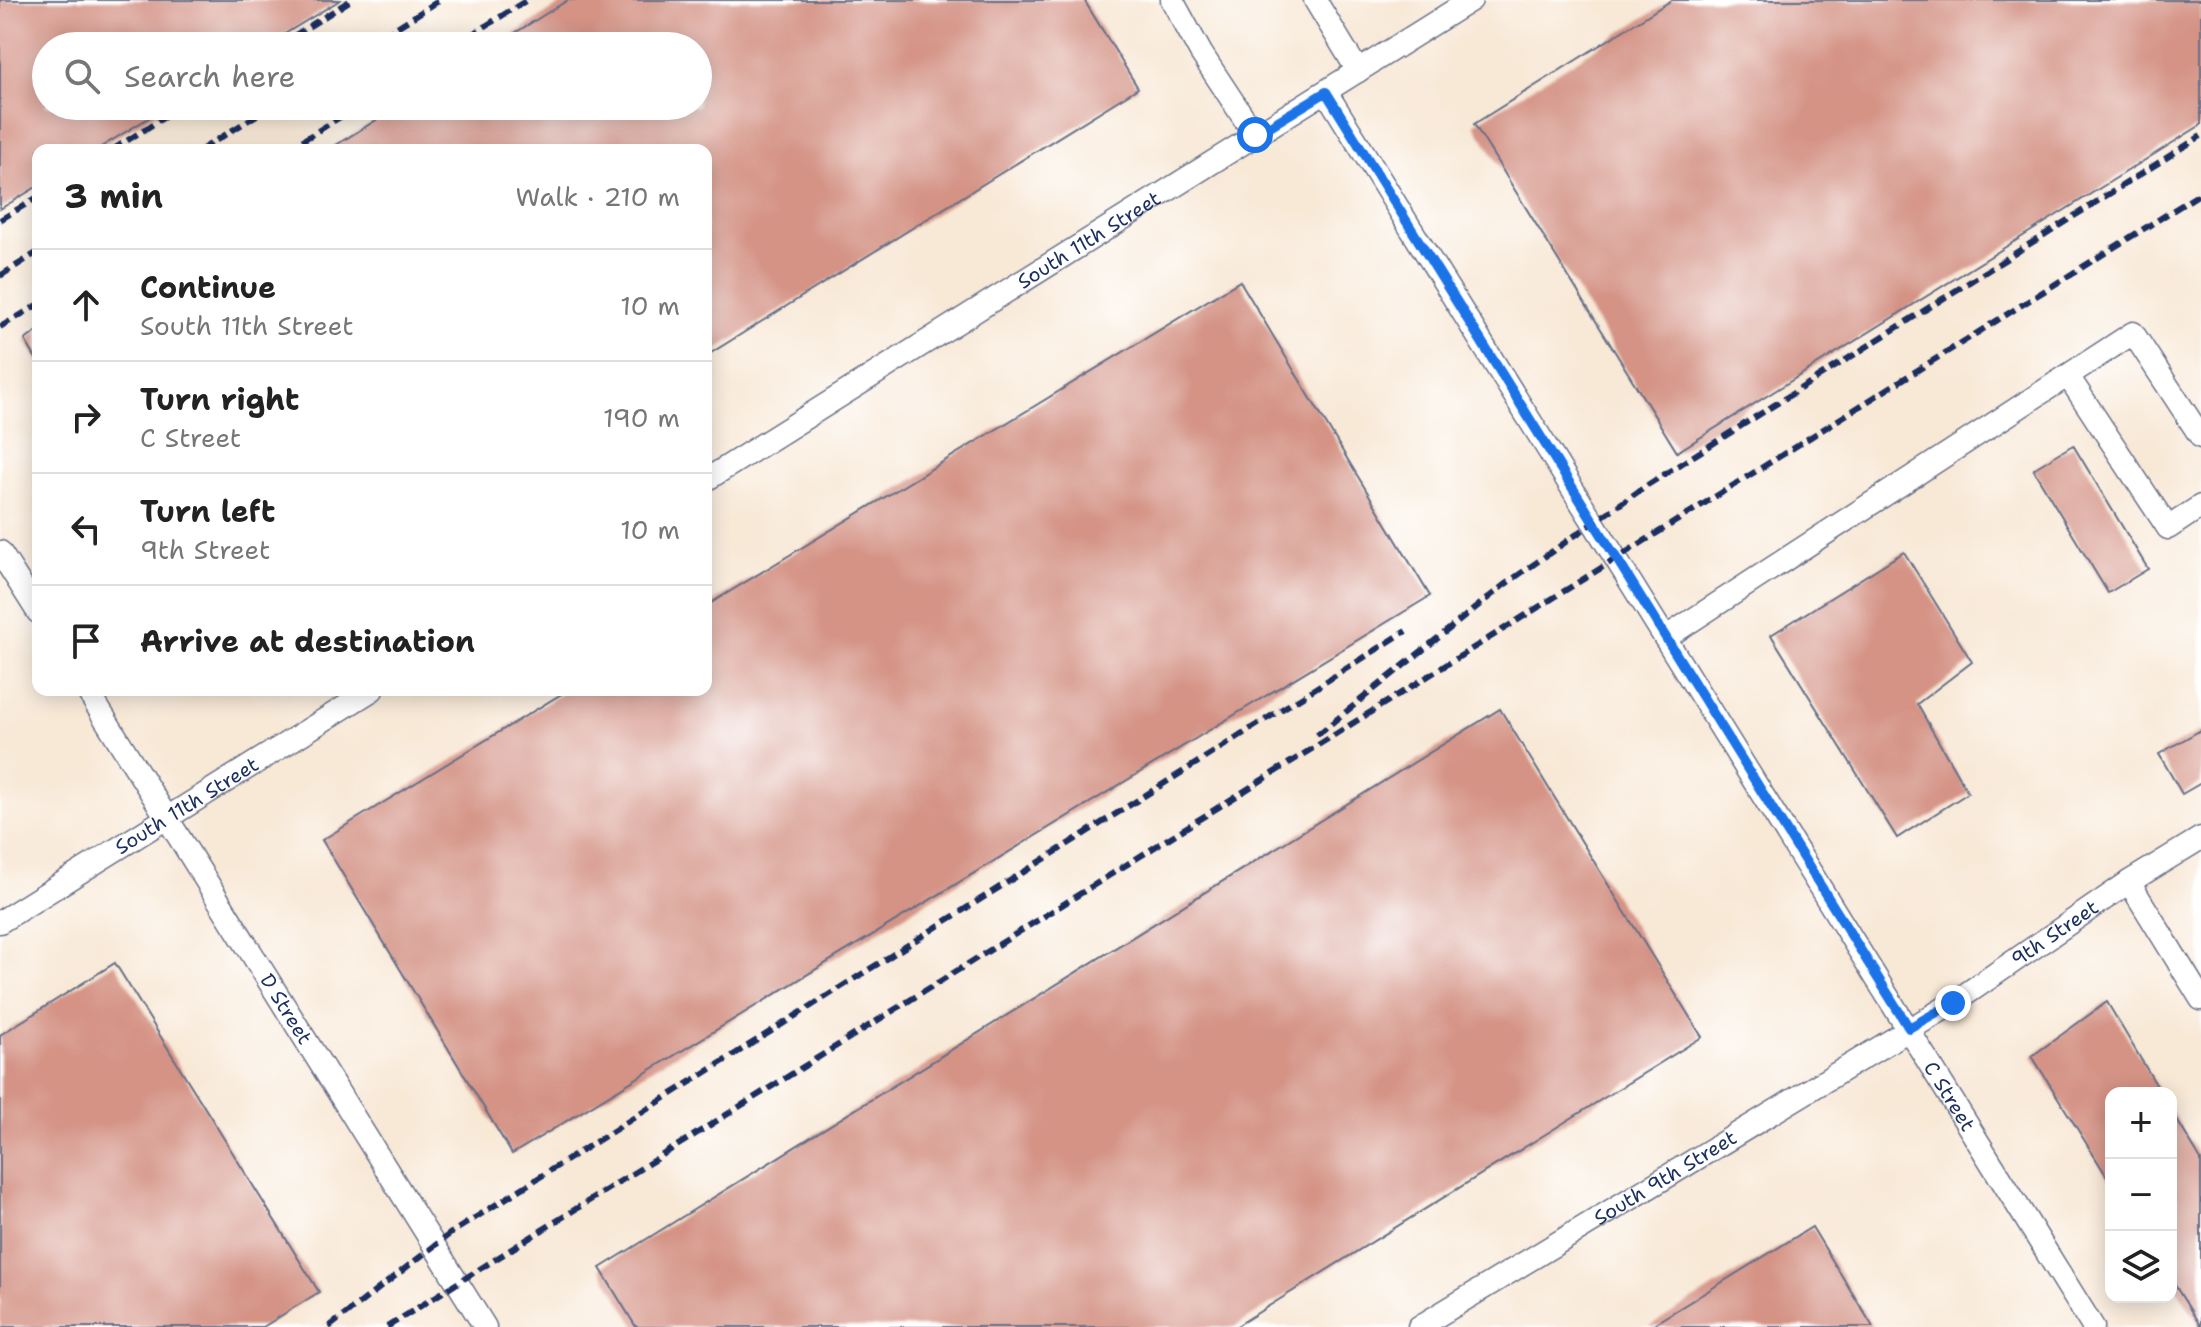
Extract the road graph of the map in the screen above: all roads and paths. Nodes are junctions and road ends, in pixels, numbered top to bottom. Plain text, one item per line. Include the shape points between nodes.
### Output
1 (1172, 0) edge
2 (1315, 0) edge
3 (1471, 0) edge
4 (1358, 71) junction
5 (1326, 92) junction
6 (1255, 135) junction
7 (2068, 376) junction
8 (2201, 437) edge
9 (712, 476) edge
10 (2201, 506) edge
11 (0, 552) edge
12 (32, 603) edge
13 (1665, 638) junction
14 (91, 696) edge
15 (362, 696) edge
16 (168, 818) junction
17 (2201, 838) edge
18 (2129, 882) junction
19 (0, 922) edge
20 (2201, 999) edge
21 (1909, 1028) junction
22 (485, 1327) edge
23 (1419, 1327) edge
24 (2093, 1327) edge

1 - 6 lane
2 - 4 lane
3 - 4 lane, South 11th Street
4 - 5 lane, South 11th Street
5 - 6 lane, South 11th Street
5 - 13 lane, C Street
6 - 9 lane, South 11th Street
7 - 8 lane via 2133,333
7 - 10 lane via 2168,528
7 - 13 lane
11 - 12 lane
13 - 21 lane, C Street
14 - 16 lane, D Street
15 - 16 lane, South 11th Street
16 - 19 lane, South 11th Street
16 - 22 lane, D Street
17 - 18 lane, 9th Street
18 - 20 lane
18 - 21 lane, 9th Street
21 - 23 lane, South 9th Street
21 - 24 lane, C Street

